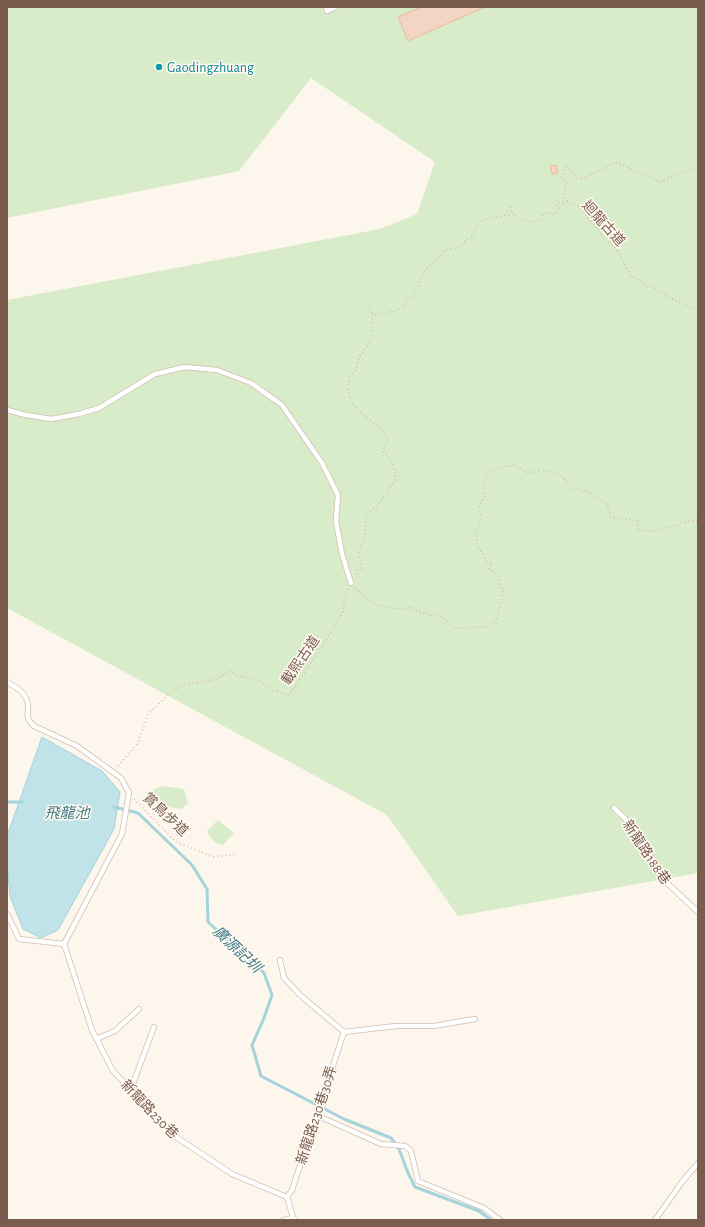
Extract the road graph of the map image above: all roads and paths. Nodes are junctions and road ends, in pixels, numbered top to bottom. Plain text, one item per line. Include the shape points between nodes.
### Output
1 (326, 7) edge
2 (336, 7) edge
3 (698, 167) edge
4 (568, 201) junction
5 (511, 207) dead end
6 (512, 213) junction
7 (369, 309) dead end
8 (698, 310) edge
9 (373, 314) junction
10 (7, 410) edge
11 (698, 520) edge
12 (351, 583) junction
13 (7, 682) edge
14 (112, 772) junction
15 (129, 793) junction
16 (614, 808) dead end
17 (237, 854) dead end
18 (698, 912) edge
19 (7, 914) edge
20 (64, 944) junction
21 (280, 960) dead end
22 (140, 1009) dead end
23 (475, 1019) dead end
24 (154, 1027) dead end
25 (344, 1032) junction
26 (96, 1039) junction
27 (131, 1089) junction
28 (317, 1113) junction
29 (698, 1163) edge
30 (287, 1197) junction
31 (294, 1219) edge
32 (284, 1220) edge
33 (500, 1220) edge
34 (654, 1220) edge

1 - 2 lane via 328,11
3 - 4 path, 迴龍古道 via 660,182 616,162 585,178 577,179 566,167 562,179 567,182 564,193 565,200
4 - 6 path via 557,204 555,214 546,213 534,222 518,218
4 - 8 path, 迴龍古道 via 578,206 617,250 631,275 674,300
5 - 6 path
6 - 9 path via 486,219 474,230 473,237 444,251 424,272 413,295 405,299 402,308
7 - 9 path
9 - 12 path via 371,338 349,378 349,390 351,400 362,415 387,437 383,452 392,462 396,479 380,502 366,516 359,556 363,564
10 - 12 lane via 51,419 79,414 99,408 155,374 185,367 218,370 251,383 282,405 322,463 338,494 336,521
11 - 12 path via 655,531 639,530 637,521 611,518 607,504 589,492 572,488 560,474 544,470 529,472 514,465 502,467 489,472 483,485 485,496 479,505 481,518 479,529 475,531 478,546 487,562 492,563 489,569 498,576 503,593 496,621 487,627 454,628 438,613 432,616 411,607 396,609 375,604
12 - 14 path, 載熙古道 via 344,596 344,610 289,695 272,690 260,682 234,675 230,671 214,680 187,684 172,691 148,714 138,743
13 - 14 lane via 20,689 27,698 29,722 77,746
14 - 15 lane via 121,778
15 - 17 path, 賞鳥步道 via 179,843 213,857
15 - 20 lane via 122,834
16 - 18 lane, 新龍路188巷 via 632,825 666,883
19 - 20 lane via 19,939
20 - 26 lane, 新龍路230巷
21 - 25 lane via 284,978
22 - 26 lane via 115,1031
23 - 25 lane via 434,1026 396,1026
24 - 27 lane
25 - 28 lane, 新龍路230巷30弄
26 - 27 lane, 新龍路230巷 via 113,1071
27 - 30 lane, 新龍路230巷 via 176,1138 232,1174
28 - 30 lane, 新龍路230巷30弄 via 292,1190
28 - 33 lane via 380,1144 405,1146 411,1151 418,1181 484,1208
29 - 34 lane
30 - 31 lane
31 - 32 lane

